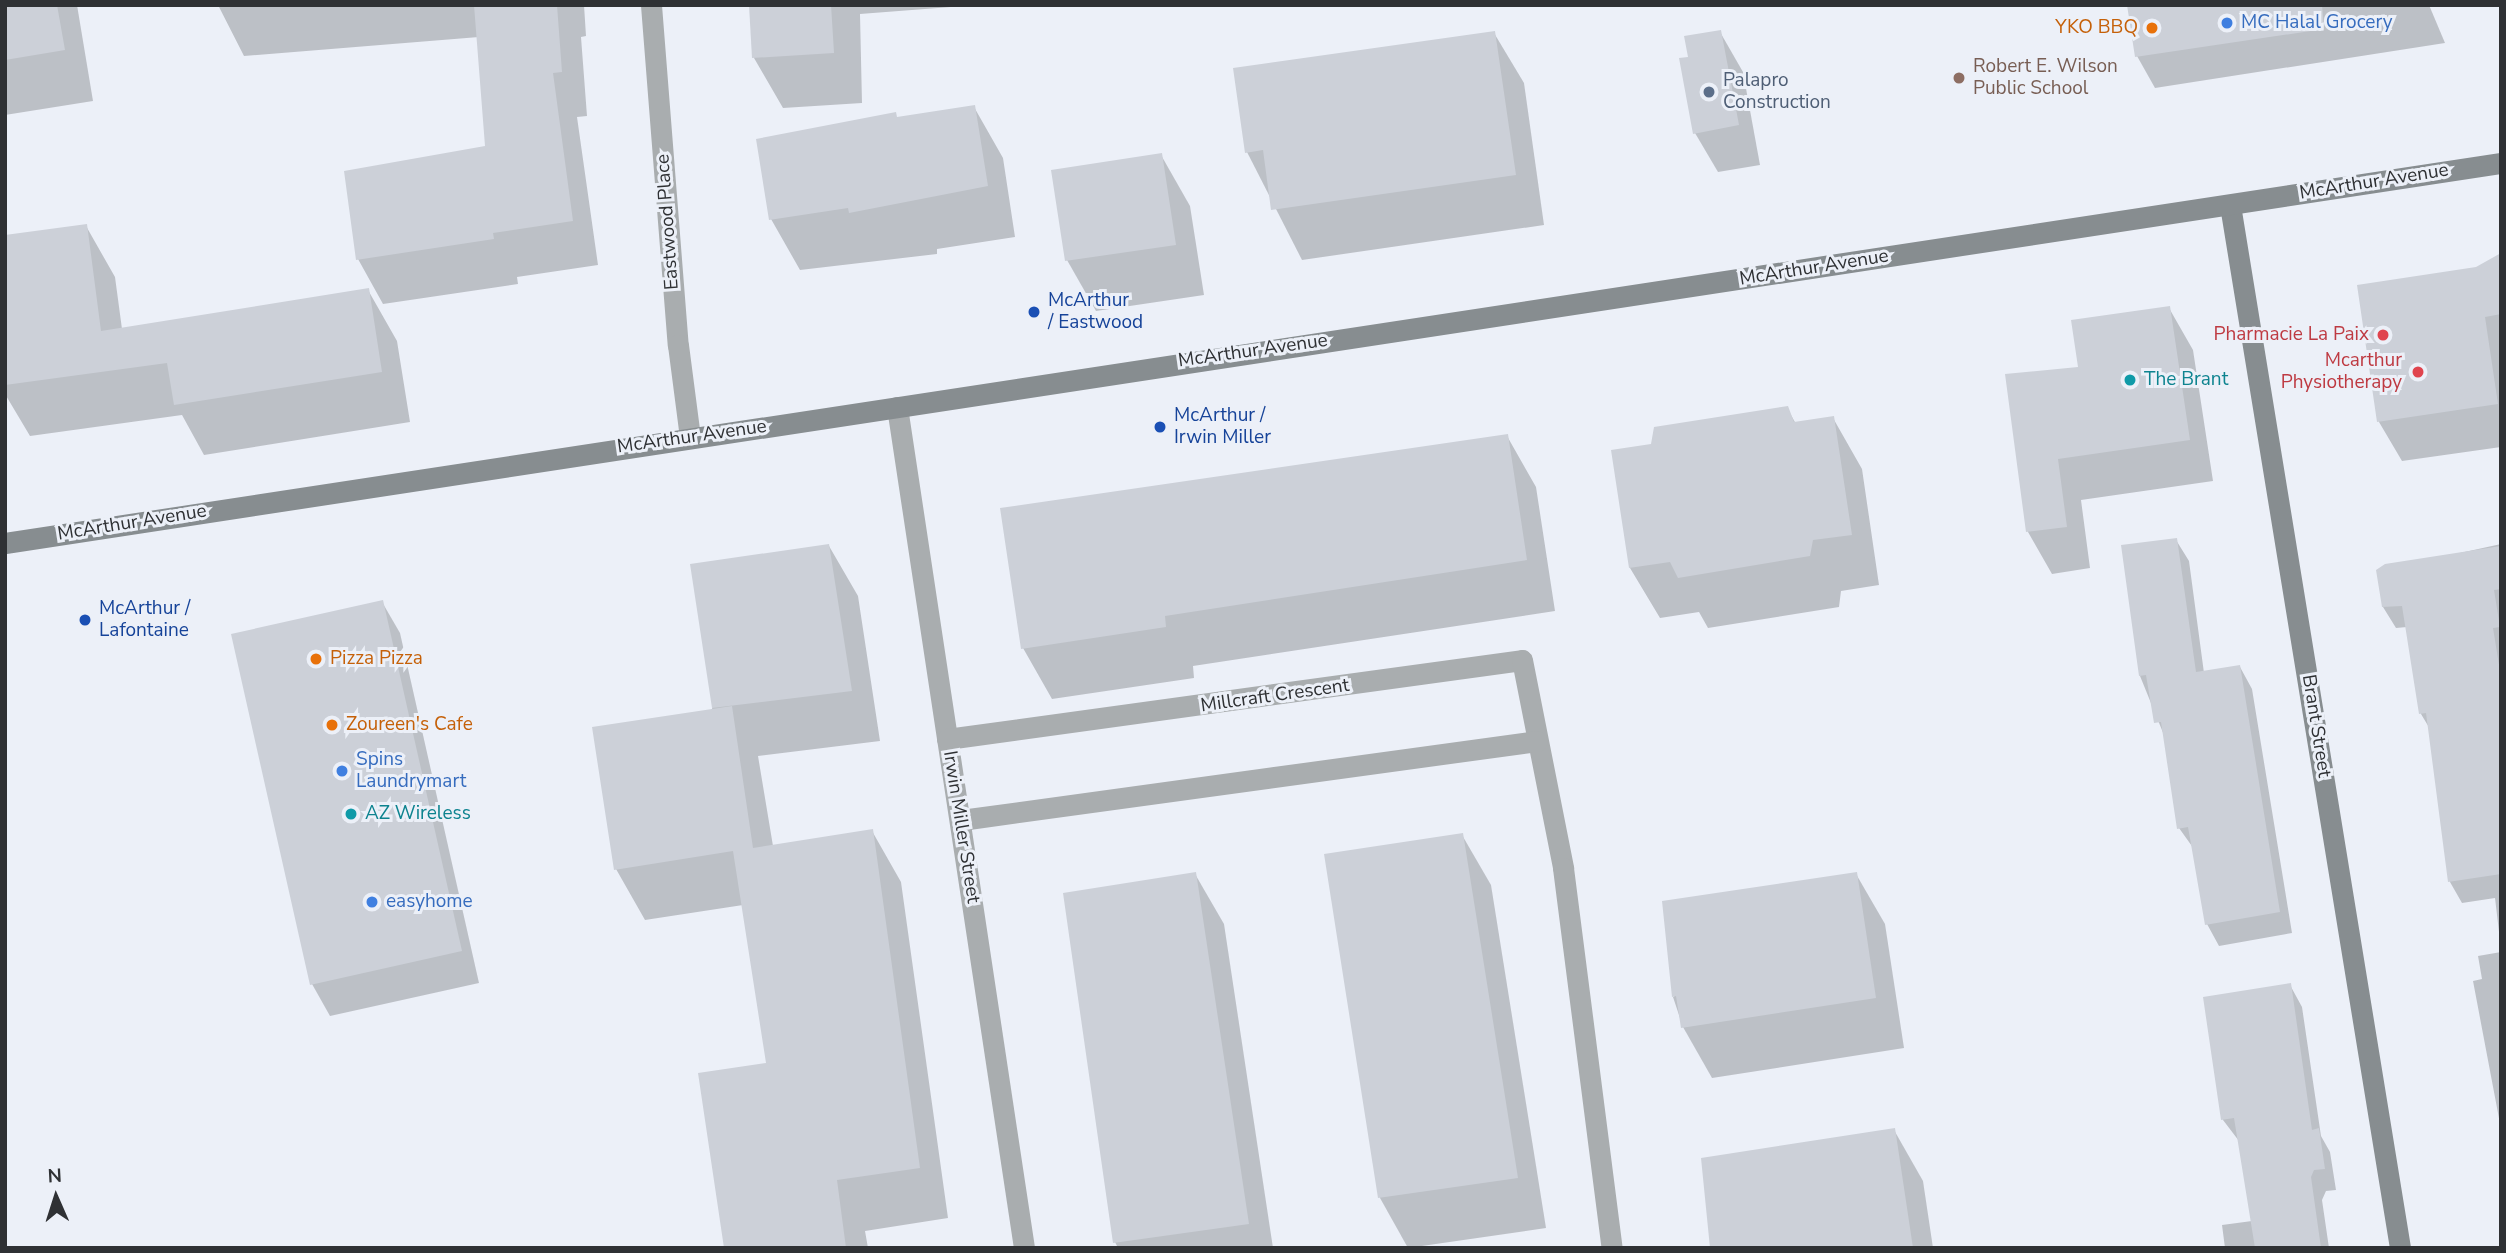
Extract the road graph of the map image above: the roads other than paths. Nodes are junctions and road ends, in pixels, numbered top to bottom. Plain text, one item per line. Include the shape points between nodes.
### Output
1 (651, 5) edge
2 (2501, 163) edge
3 (2230, 205) junction
4 (897, 407) junction
5 (690, 437) junction
6 (5, 543) edge
7 (947, 739) junction
8 (1536, 741) junction
9 (961, 820) junction
10 (1024, 1248) edge
11 (1612, 1248) edge
12 (2400, 1248) edge

1 - 5 street, Eastwood Place via 678,345
2 - 3 main road, McArthur Avenue
3 - 4 main road, McArthur Avenue
3 - 12 main road, Brant Street
4 - 5 main road, McArthur Avenue
4 - 7 street, Irwin Miller Street
5 - 6 main road, McArthur Avenue
7 - 8 street, Millcraft Crescent via 1522,660
7 - 9 street, Irwin Miller Street
8 - 9 street
8 - 11 street, Millcraft Crescent via 1563,868
9 - 10 street, Irwin Miller Street

